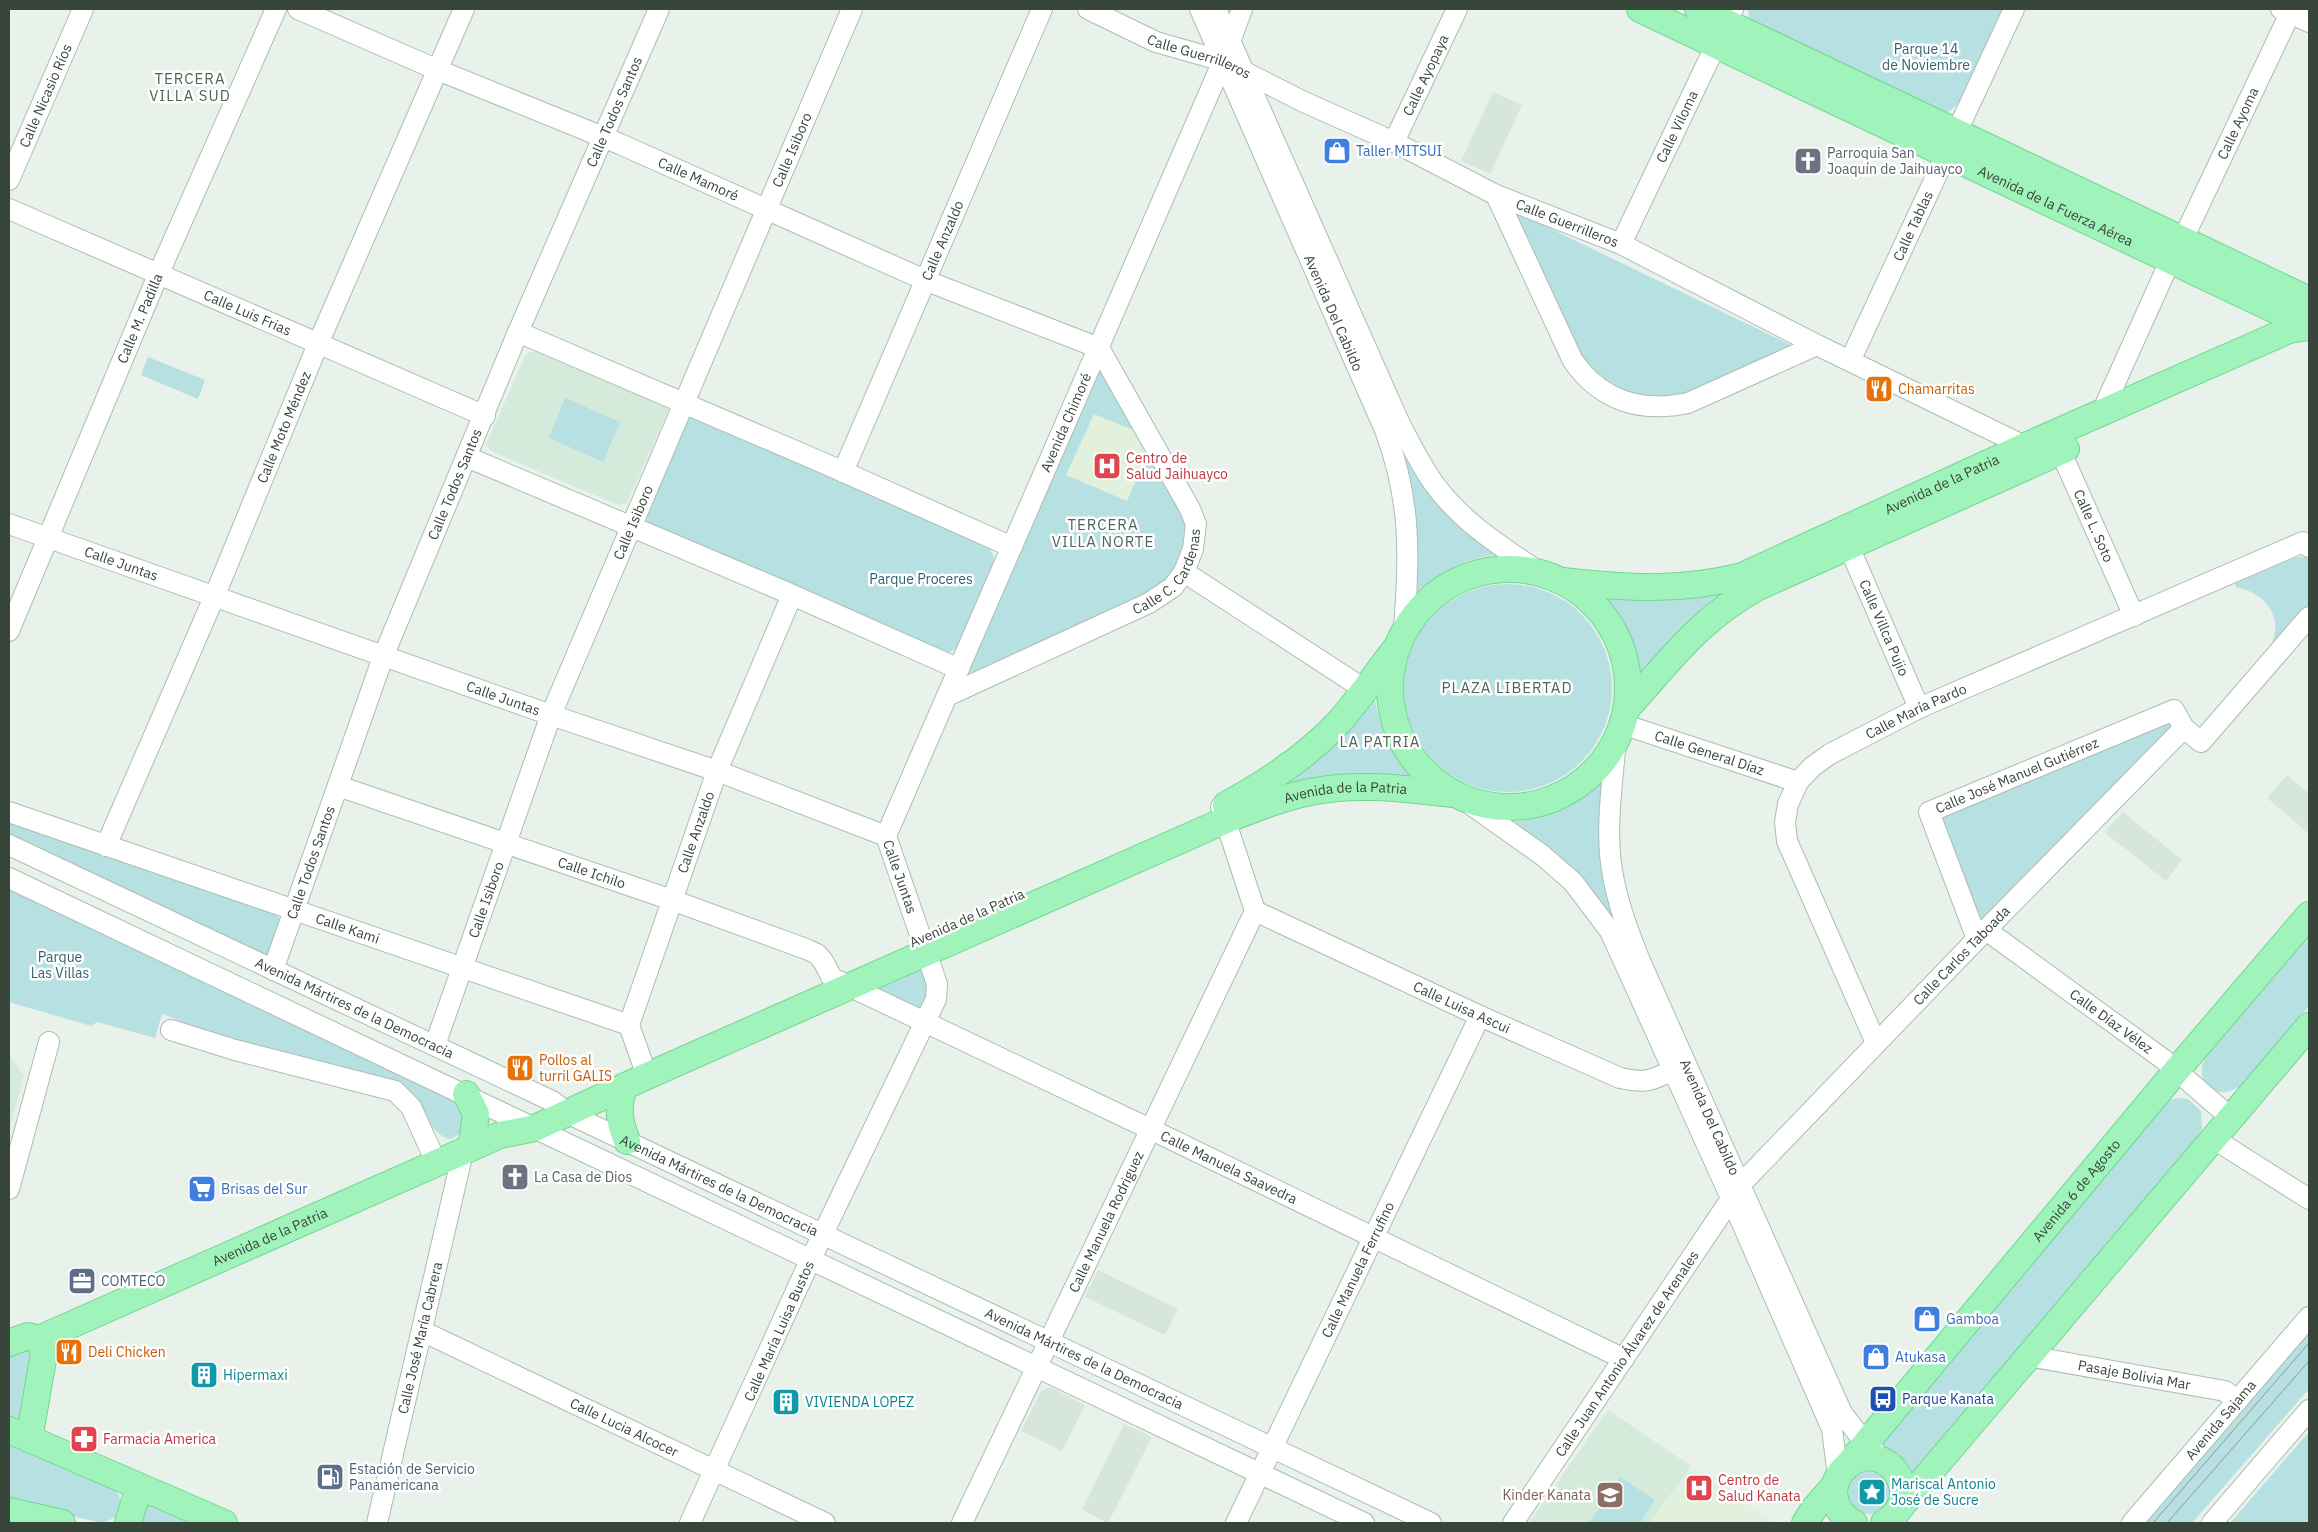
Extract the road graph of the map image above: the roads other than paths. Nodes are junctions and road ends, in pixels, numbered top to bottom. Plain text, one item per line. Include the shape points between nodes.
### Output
1 (83, 9) edge
2 (276, 9) edge
3 (298, 9) edge
4 (464, 9) edge
5 (659, 9) edge
6 (852, 9) edge
7 (1042, 9) edge
8 (1088, 9) edge
9 (1200, 9) edge
10 (1216, 9) edge
11 (1242, 9) edge
12 (1457, 9) edge
13 (1640, 9) edge
14 (1698, 9) edge
15 (2014, 9) edge
16 (2288, 10) edge
17 (2309, 22) edge
18 (1725, 25) edge
19 (1229, 40) junction
20 (1223, 60) junction
21 (438, 70) junction
22 (1244, 73) junction
23 (603, 137) junction
24 (1394, 142) junction
25 (1952, 144) junction
26 (9, 180) edge
27 (1496, 195) junction
28 (9, 209) edge
29 (767, 209) junction
30 (1622, 244) junction
31 (2177, 250) junction
32 (158, 275) junction
33 (927, 281) junction
34 (2309, 300) edge
35 (2266, 306) junction
36 (2309, 327) edge
37 (518, 332) junction
38 (2271, 338) junction
39 (2309, 341) edge
40 (318, 344) junction
41 (1816, 345) junction
42 (1099, 348) junction
43 (1850, 361) junction
44 (683, 403) junction
45 (2101, 414) junction
46 (485, 416) junction
47 (2057, 443) junction
48 (2026, 456) junction
49 (467, 457) junction
50 (844, 472) junction
51 (9, 524) edge
52 (630, 527) junction
53 (47, 538) junction
54 (2306, 545) edge
55 (1012, 547) junction
56 (1849, 547) junction
57 (1184, 572) junction
58 (1551, 576) junction
59 (215, 595) junction
60 (792, 595) junction
61 (2134, 616) junction
62 (2309, 617) edge
63 (9, 631) edge
64 (1400, 640) junction
65 (383, 657) junction
66 (959, 668) junction
67 (1364, 689) junction
68 (947, 696) junction
69 (1919, 708) junction
70 (550, 715) junction
71 (1621, 724) junction
72 (2184, 728) junction
73 (717, 771) junction
74 (1798, 782) junction
75 (338, 786) junction
76 (1458, 796) junction
77 (9, 812) edge
78 (1224, 814) junction
79 (886, 836) junction
80 (506, 842) junction
81 (9, 845) edge
82 (106, 846) junction
83 (9, 878) edge
84 (672, 900) junction
85 (294, 909) junction
86 (1255, 911) junction
87 (2309, 915) edge
88 (1981, 934) junction
89 (924, 946) junction
90 (462, 967) junction
91 (273, 970) junction
92 (841, 982) junction
93 (1480, 1016) junction
94 (926, 1022) junction
95 (630, 1025) junction
96 (2309, 1026) edge
97 (171, 1030) dead end
98 (49, 1042) dead end
99 (1876, 1043) junction
100 (435, 1045) junction
101 (1672, 1070) junction
102 (2176, 1071) junction
103 (638, 1075) junction
104 (466, 1094) junction
105 (560, 1107) junction
106 (2231, 1118) junction
107 (516, 1127) junction
108 (1150, 1129) junction
109 (2214, 1139) junction
110 (627, 1141) junction
111 (467, 1150) junction
112 (436, 1164) junction
113 (9, 1189) edge
114 (1736, 1191) junction
115 (2309, 1199) edge
116 (824, 1234) junction
117 (1374, 1238) junction
118 (811, 1259) junction
119 (2309, 1317) edge
120 (422, 1331) junction
121 (39, 1339) junction
122 (1048, 1342) junction
123 (9, 1343) edge
124 (2028, 1356) junction
125 (1624, 1359) junction
126 (1036, 1366) junction
127 (2237, 1401) junction
128 (2309, 1410) edge
129 (19, 1435) edge
130 (1865, 1443) junction
131 (1272, 1448) junction
132 (1891, 1466) junction
133 (716, 1470) junction
134 (1260, 1474) junction
135 (1840, 1476) junction
136 (139, 1487) junction
137 (9, 1511) edge
138 (1892, 1519) edge
139 (62, 1523) edge
140 (128, 1523) edge
141 (224, 1523) edge
142 (378, 1523) edge
143 (690, 1523) edge
144 (825, 1523) edge
145 (962, 1523) edge
146 (1236, 1523) edge
147 (1364, 1523) edge
148 (1431, 1523) edge
149 (1513, 1523) edge
150 (1805, 1523) edge
151 (1854, 1523) edge
152 (2132, 1523) edge
153 (2212, 1523) edge

1 - 26 street, Calle Nicasio Ríos
2 - 32 street, Calle M. Padilla
3 - 21 street, Calle Mamoré
4 - 21 street, Calle Moto Méndez
5 - 23 street, Calle Todos Santos
6 - 29 street, Calle Isiboro
7 - 33 street, Calle Anzaldo
8 - 20 street, Calle Guerrilleros via 1156,42
9 - 20 street, Avenida Del Cabildo
10 - 19 street, Avenida Del Cabildo
11 - 19 street, Avenida Chimoré
12 - 24 street, Calle Ayopaya
13 - 18 main road, Avenida de la Fuerza Aérea
14 - 18 main road, Avenida de la Fuerza Aérea
15 - 25 street, Calle Tablas
16 - 17 street
16 - 31 street, Calle Ayoma
18 - 25 main road, Avenida de la Fuerza Aérea
18 - 30 street, Calle Viloma
19 - 20 street, Avenida Chimoré
19 - 22 street, Avenida Del Cabildo
20 - 22 street, Calle Guerrilleros
20 - 42 street, Avenida Chimoré
20 - 64 street, Avenida Del Cabildo via 1396,461 1405,498 1408,532
21 - 23 street, Calle Mamoré
21 - 40 street, Calle Moto Méndez
22 - 24 street, Calle Guerrilleros
22 - 58 street, Avenida Del Cabildo via 1417,456 1436,486 1459,512 1492,539
23 - 29 street, Calle Mamoré
23 - 37 street, Calle Todos Santos
24 - 27 street, Calle Guerrilleros
25 - 31 main road, Avenida de la Fuerza Aérea
25 - 43 street, Calle Tablas
27 - 30 street, Calle Guerrilleros
27 - 41 street via 1573,361 1598,389 1622,400 1669,407 1688,403
28 - 32 street, Calle Luis Frias
29 - 33 street, Calle Mamoré
29 - 44 street, Calle Isiboro
30 - 41 street, Calle Guerrilleros
31 - 34 main road, Avenida de la Fuerza Aérea
31 - 35 main road, Avenida de la Fuerza Aérea
31 - 45 street, Calle Ayoma
32 - 40 street, Calle Luis Frias
32 - 53 street, Calle M. Padilla
33 - 42 street, Calle Mamoré
33 - 50 street, Calle Anzaldo
35 - 36 main road, Avenida de la Fuerza Aérea
35 - 38 main road via 2276,322
36 - 38 main road, Avenida de la Patria via 2289,330
37 - 44 street
37 - 46 street, Calle Todos Santos
38 - 45 main road, Avenida de la Patria
39 - 47 main road, Avenida de la Patria
40 - 46 street, Calle Luis Frias
40 - 59 street, Calle Moto Méndez
41 - 43 street, Calle Guerrilleros
42 - 55 street, Avenida Chimoré
42 - 57 street, Calle C. Cardenas via 1196,524 1193,549
43 - 48 street, Calle Guerrilleros via 2016,442
44 - 50 street
44 - 52 street, Calle Isiboro
45 - 47 main road, Avenida de la Patria
46 - 49 street, Calle Todos Santos
47 - 48 main road, Avenida de la Patria
47 - 61 street, Calle L. Soto
48 - 56 main road, Avenida de la Patria
48 - 58 main road, Avenida de la Patria via 1742,576 1707,585 1636,588
49 - 52 street
49 - 65 street, Calle Todos Santos
50 - 55 street
51 - 53 street, Calle Juntas
52 - 60 street
52 - 70 street, Calle Isiboro
53 - 59 street, Calle Juntas
53 - 63 street, Calle M. Padilla
54 - 61 street, Calle María Pardo
55 - 66 street, Avenida Chimoré
56 - 69 street, Calle Villca Pujio
56 - 71 main road, Avenida de la Patria via 1758,586 1717,612 1679,646
57 - 67 street
57 - 68 street, Calle C. Cardenas via 1173,587 1149,603
58 - 64 main road, Avenida de la Patria via 1520,569 1500,569 1461,578 1428,600
58 - 71 main road via 1594,604 1616,635 1626,671
59 - 65 street, Calle Juntas
59 - 82 street, Calle Moto Méndez
60 - 66 street
60 - 73 street, Calle Anzaldo
61 - 69 street, Calle María Pardo
62 - 72 street via 2201,742
64 - 67 main road, Avenida de la Patria
64 - 76 main road via 1390,681 1395,723 1404,746 1419,767
65 - 70 street, Calle Juntas
65 - 75 street, Calle Todos Santos
66 - 68 street, Avenida Chimoré
67 - 78 main road, Avenida de la Patria via 1314,746
68 - 79 street, Avenida Chimoré
69 - 74 street, Calle María Pardo via 1830,754
70 - 73 street, Calle Juntas
70 - 80 street, Calle Isiboro
71 - 74 street, Calle General Díaz
71 - 76 main road, Avenida de la Patria via 1602,761 1584,780 1563,794 1539,803 1514,807 1488,806
71 - 114 street, Avenida Del Cabildo via 1609,822 1610,855 1623,916
72 - 88 street, Calle Carlos Taboada
72 - 88 street, Calle José Manuel Gutiérrez via 2174,710 1929,812
73 - 79 street, Calle Juntas
73 - 84 street, Calle Anzaldo
74 - 99 street, Calle María Pardo via 1788,804 1785,822 1788,841
75 - 80 street, Calle Ichilo
75 - 85 street, Calle Todos Santos
76 - 78 main road, Avenida de la Patria via 1374,787 1328,790
76 - 101 street, Avenida Del Cabildo via 1542,855 1573,882 1593,906 1610,931
77 - 82 street, Calle Kami
78 - 86 street
78 - 89 main road, Avenida de la Patria
79 - 89 street, Calle Juntas
80 - 84 street, Calle Ichilo
80 - 90 street, Calle Isiboro
81 - 91 street, Avenida Mártires de la Democracia
82 - 85 street, Calle Kami
83 - 104 street, Avenida Mártires de la Democracia
84 - 92 street, Calle Ichilo via 817,954
84 - 95 street, Calle Anzaldo
85 - 90 street, Calle Kami
85 - 91 street, Calle Todos Santos
86 - 93 street, Calle Luisa Ascui
86 - 108 street, Calle Manuela Rodriguez
87 - 102 main road, Avenida 6 de Agosto
88 - 99 street, Calle Carlos Taboada
88 - 102 street, Calle Díaz Vélez
89 - 92 main road, Avenida de la Patria
89 - 94 street, Calle María Luisa Bustos via 937,984 936,999
90 - 95 street, Calle Kami
90 - 100 street, Calle Isiboro
91 - 100 street, Avenida Mártires de la Democracia
92 - 94 street, Calle Manuela Saavedra
92 - 103 main road, Avenida de la Patria
93 - 101 street, Calle Luisa Ascui via 1620,1078 1641,1082 1656,1079
93 - 117 street, Calle Manuela Ferrufino
94 - 108 street, Calle Manuela Saavedra
94 - 116 street, Calle María Luisa Bustos
95 - 103 street
96 - 106 main road
97 - 112 street via 395,1091 411,1107
98 - 113 street
99 - 114 street, Calle Carlos Taboada
100 - 105 street, Avenida Mártires de la Democracia
101 - 114 street, Avenida Del Cabildo
102 - 106 street, Calle Díaz Vélez
102 - 130 main road, Avenida 6 de Agosto
103 - 105 main road, Avenida de la Patria
103 - 110 main road via 619,1102 619,1120
104 - 107 street, Avenida Mártires de la Democracia
104 - 111 main road via 476,1114
105 - 107 main road, Avenida de la Patria
105 - 110 street, Avenida Mártires de la Democracia
106 - 109 main road
107 - 111 main road, Avenida de la Patria
107 - 118 street, Avenida Mártires de la Democracia
108 - 117 street, Calle Manuela Saavedra
108 - 122 street, Calle Manuela Rodriguez
109 - 115 street
109 - 124 main road
110 - 116 street, Avenida Mártires de la Democracia
111 - 112 main road, Avenida de la Patria
111 - 120 street, Calle José María Cabrera
112 - 121 main road, Avenida de la Patria
114 - 125 street, Calle Juan Antonio Álvarez de Arenales
114 - 130 street, Avenida Del Cabildo via 1842,1413
114 - 135 street, Avenida Del Cabildo via 1832,1429
116 - 118 street, Calle María Luisa Bustos
116 - 122 street, Avenida Mártires de la Democracia
117 - 125 street, Calle Manuela Saavedra
117 - 131 street, Calle Manuela Ferrufino
118 - 126 street, Avenida Mártires de la Democracia
118 - 133 street, Calle María Luisa Bustos
119 - 127 street, Avenida Sajama
120 - 133 street, Calle Lucia Alcocer
120 - 142 street, Calle José María Cabrera
121 - 123 main road, Avenida de la Patria via 28,1336
121 - 129 main road via 44,1354
122 - 126 street, Calle Manuela Rodriguez
122 - 131 street, Avenida Mártires de la Democracia
124 - 127 street, Pasaje Bolivia Mar via 2225,1391
124 - 138 main road
125 - 149 street, Calle Juan Antonio Álvarez de Arenales
126 - 134 street, Avenida Mártires de la Democracia
126 - 145 street, Calle Manuela Rodriguez
127 - 152 street, Avenida Sajama
128 - 153 street
129 - 136 main road
130 - 132 street, Avenida Del Cabildo
130 - 135 main road, Avenida 6 de Agosto
131 - 134 street, Calle Manuela Ferrufino
131 - 148 street, Avenida Mártires de la Democracia
132 - 135 main road via 1879,1459 1855,1460
132 - 138 main road via 1903,1488
133 - 143 street, Calle María Luisa Bustos
133 - 144 street, Calle Lucia Alcocer
134 - 146 street, Calle Manuela Ferrufino
134 - 147 street, Avenida Mártires de la Democracia
135 - 150 main road, Avenida 6 de Agosto
135 - 151 main road via 1835,1499 1839,1510
136 - 140 main road
136 - 141 main road
137 - 139 main road

